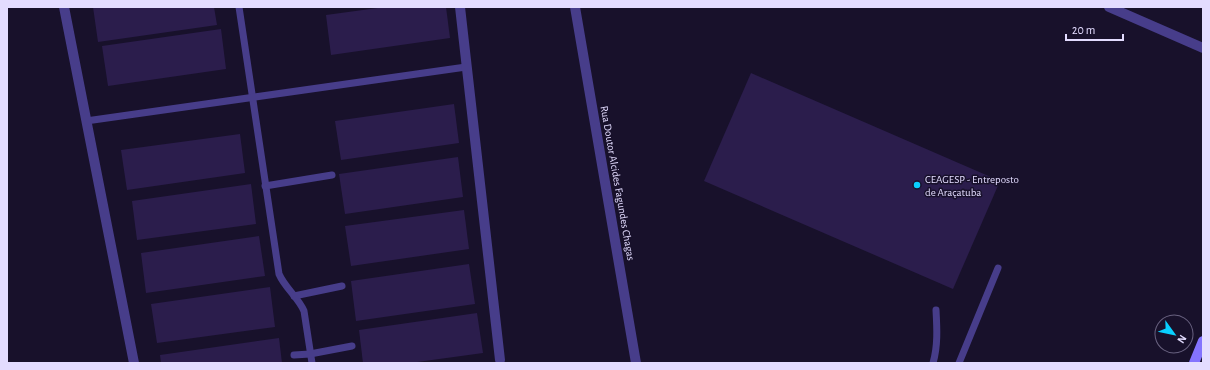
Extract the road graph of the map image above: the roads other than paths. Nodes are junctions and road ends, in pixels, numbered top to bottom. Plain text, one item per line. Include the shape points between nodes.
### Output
1 (64, 7) edge
2 (239, 7) edge
3 (460, 7) edge
4 (576, 7) edge
5 (1109, 7) edge
6 (1203, 48) edge
7 (466, 67) junction
8 (252, 98) junction
9 (86, 121) junction
10 (332, 175) dead end
11 (265, 186) junction
12 (998, 268) dead end
13 (342, 286) dead end
14 (294, 296) junction
15 (936, 310) dead end
16 (1203, 341) edge
17 (352, 346) dead end
18 (310, 354) junction
19 (294, 355) dead end
20 (500, 360) dead end
21 (134, 363) edge
22 (312, 363) edge
23 (636, 363) edge
24 (933, 363) edge
25 (959, 363) edge
26 (1194, 363) edge

1 - 9 street
2 - 8 lane
3 - 7 street
4 - 23 street, Rua Doutor Alcides Fagundes Chagas
5 - 6 street
7 - 8 lane
7 - 20 street
8 - 9 lane
8 - 11 lane
9 - 21 street
10 - 11 lane
11 - 14 lane via 279,274
12 - 25 lane
13 - 14 lane
14 - 18 lane via 304,311
15 - 24 lane via 937,338
16 - 26 street
17 - 18 lane
18 - 19 lane
18 - 22 lane

